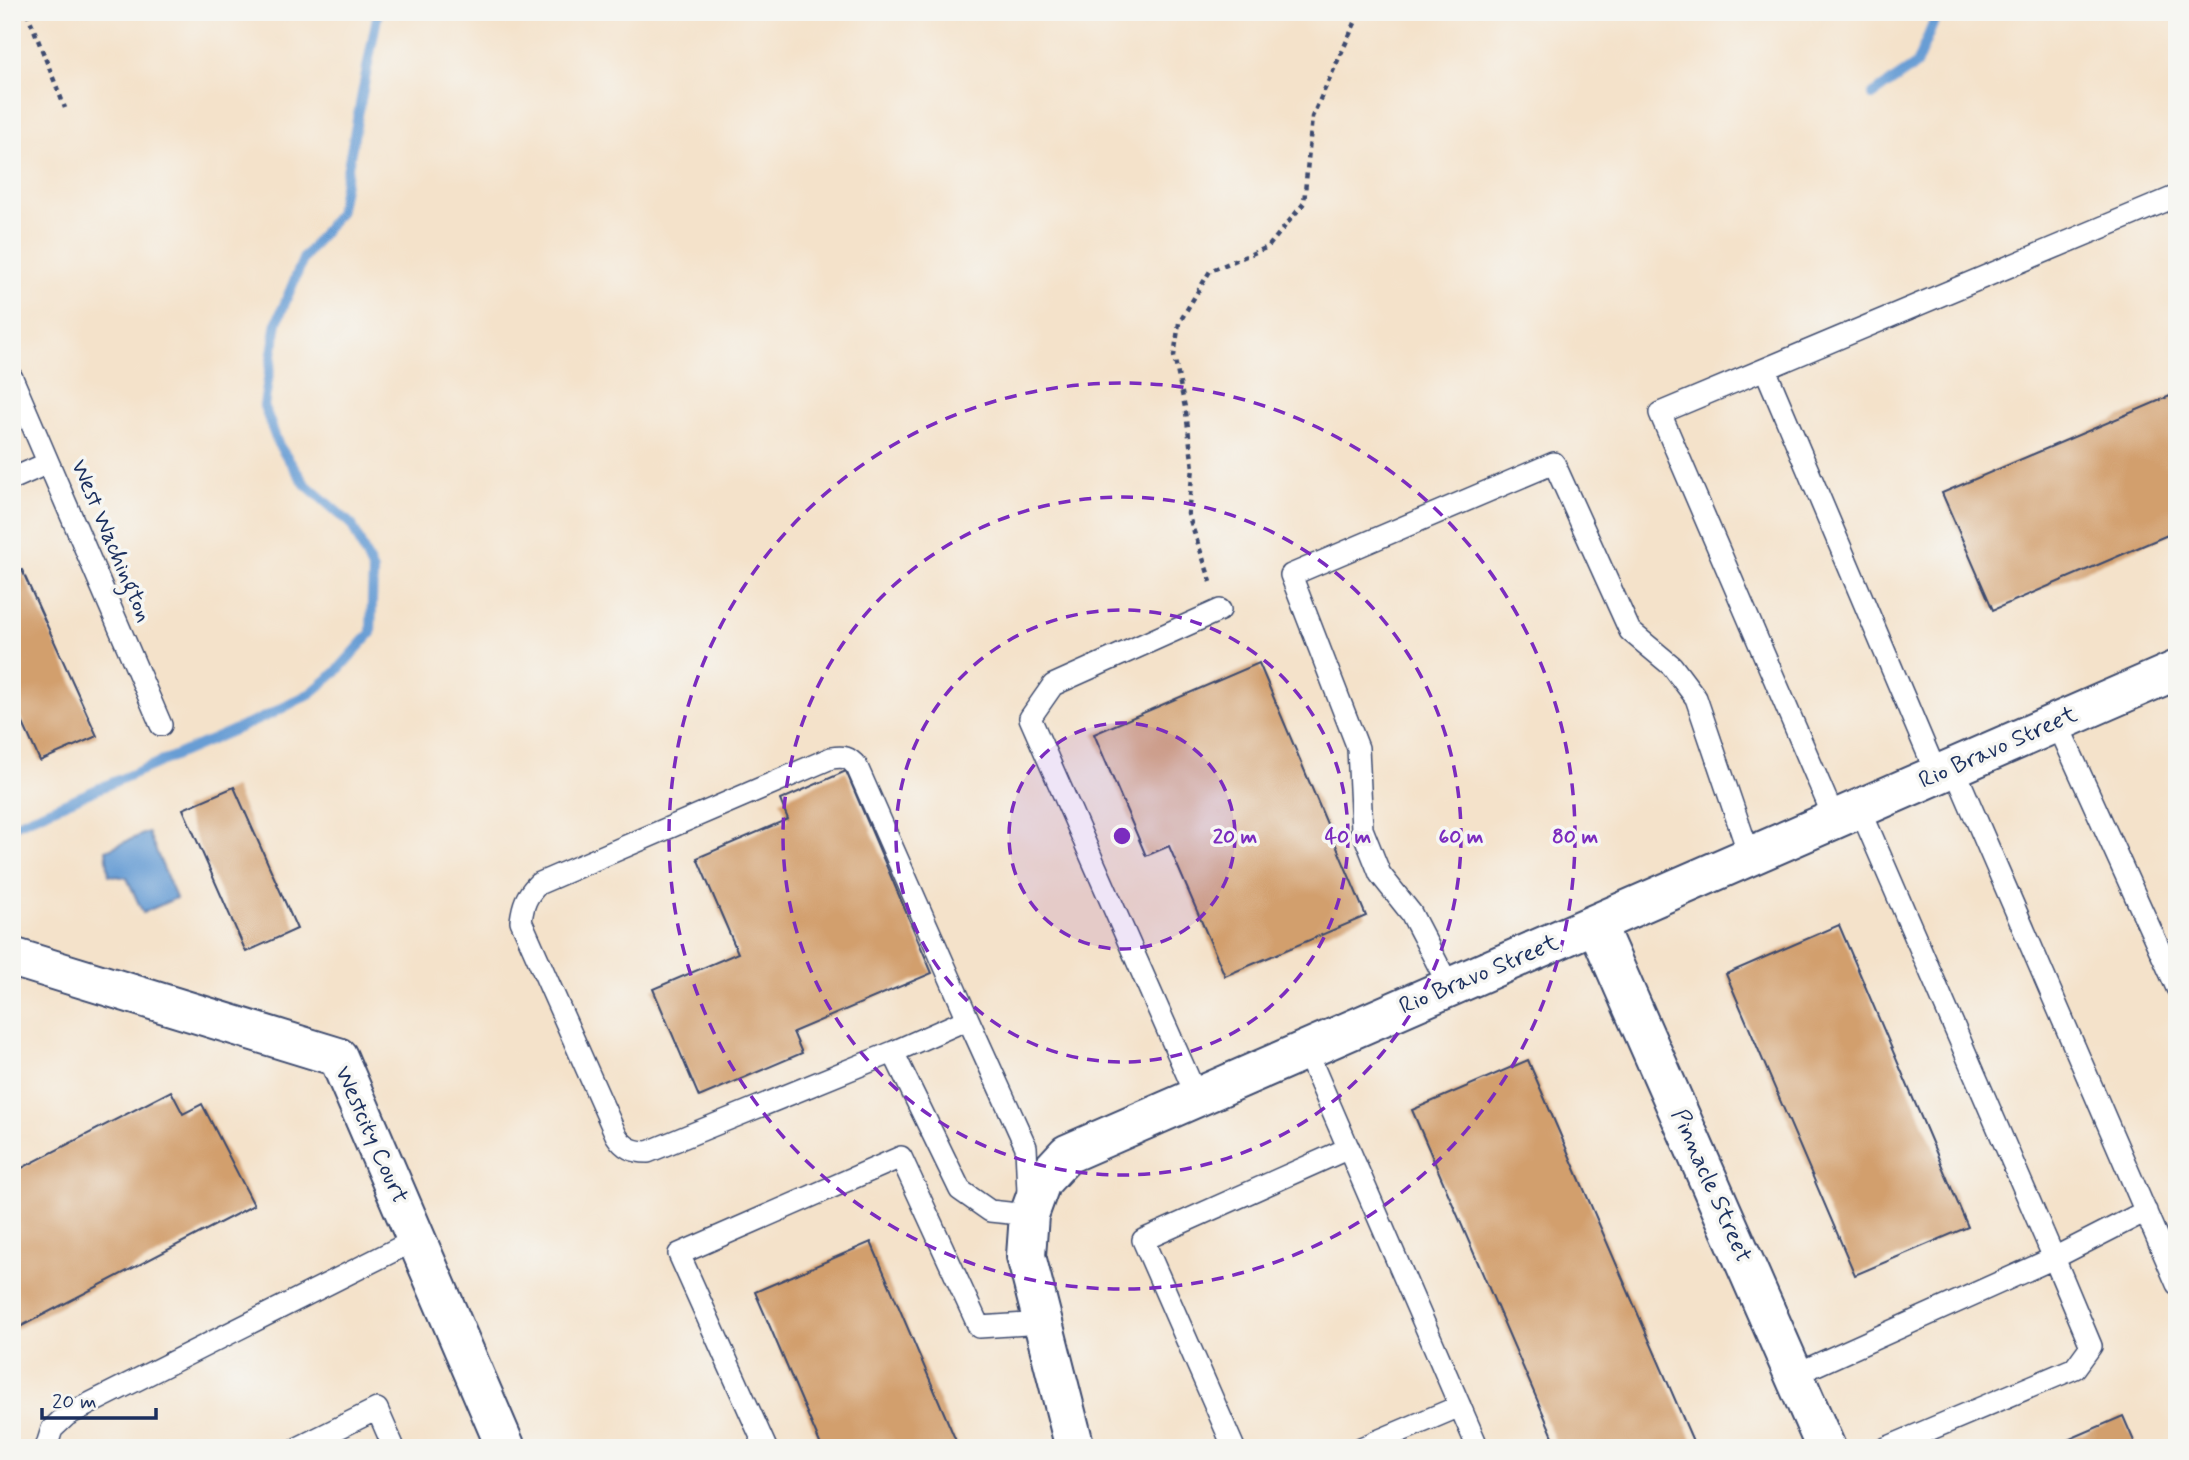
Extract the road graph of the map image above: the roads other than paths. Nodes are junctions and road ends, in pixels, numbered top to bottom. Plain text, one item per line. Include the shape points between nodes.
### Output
1 (2177, 196) edge
2 (1765, 369) junction
3 (12, 378) edge
4 (48, 463) junction
5 (12, 479) edge
6 (1220, 610) road end
7 (2177, 670) edge
8 (2057, 723) junction
9 (161, 725) dead end
10 (1946, 771) junction
11 (1848, 814) junction
12 (1750, 857) junction
13 (1596, 924) junction
14 (12, 957) edge
15 (1450, 988) junction
16 (2177, 988) edge
17 (968, 1019) junction
18 (1306, 1050) junction
19 (893, 1052) junction
20 (1197, 1097) junction
21 (1349, 1148) junction
22 (2146, 1211) junction
23 (1029, 1215) junction
24 (417, 1239) junction
25 (2054, 1258) junction
26 (2177, 1284) edge
27 (1043, 1323) junction
28 (1794, 1375) junction
29 (1460, 1406) junction
30 (46, 1448) edge
31 (299, 1448) edge
32 (394, 1448) edge
33 (506, 1448) edge
34 (766, 1448) edge
35 (1075, 1448) edge
36 (1234, 1448) edge
37 (1361, 1448) edge
38 (1478, 1448) edge
39 (1826, 1448) edge
40 (1886, 1448) edge

1 - 2 lane
2 - 10 lane
2 - 11 lane via 1660,413
3 - 4 lane, West Wachington
4 - 5 lane
4 - 9 lane, West Wachington
6 - 20 lane via 1053,685 1030,718
7 - 8 street, Rio Bravo Street
8 - 10 street, Rio Bravo Street
8 - 16 lane
10 - 11 street, Rio Bravo Street
10 - 22 lane
11 - 12 street, Rio Bravo Street
11 - 25 lane
12 - 13 street, Rio Bravo Street
12 - 15 lane via 1696,698 1672,666 1630,631 1554,463 1291,575 1358,748 1362,829 1380,874 1411,913
13 - 15 street, Rio Bravo Street
13 - 28 street, Pinnacle Street
14 - 24 street, Westcity Court via 338,1057
15 - 18 street, Rio Bravo Street
17 - 19 lane
17 - 19 lane via 857,767 842,756 538,884 522,907 521,921 616,1135 634,1152 648,1152
17 - 23 lane via 1027,1147
18 - 20 street, Rio Bravo Street
18 - 21 lane
19 - 23 lane via 960,1189 990,1211
20 - 23 street, Rio Bravo Street via 1066,1154 1041,1182
21 - 29 lane
21 - 36 lane via 1143,1240
22 - 25 lane
22 - 26 lane
23 - 27 street, Rio Bravo Street via 1026,1256
24 - 30 lane via 68,1415 52,1429
24 - 33 street, Westcity Court
25 - 28 lane
25 - 40 lane via 2091,1346 2075,1368
27 - 34 lane via 979,1327 901,1157 679,1254
27 - 35 street, Rio Bravo Street
28 - 39 street, Pinnacle Street
29 - 37 lane
29 - 38 lane
31 - 32 lane via 377,1409

